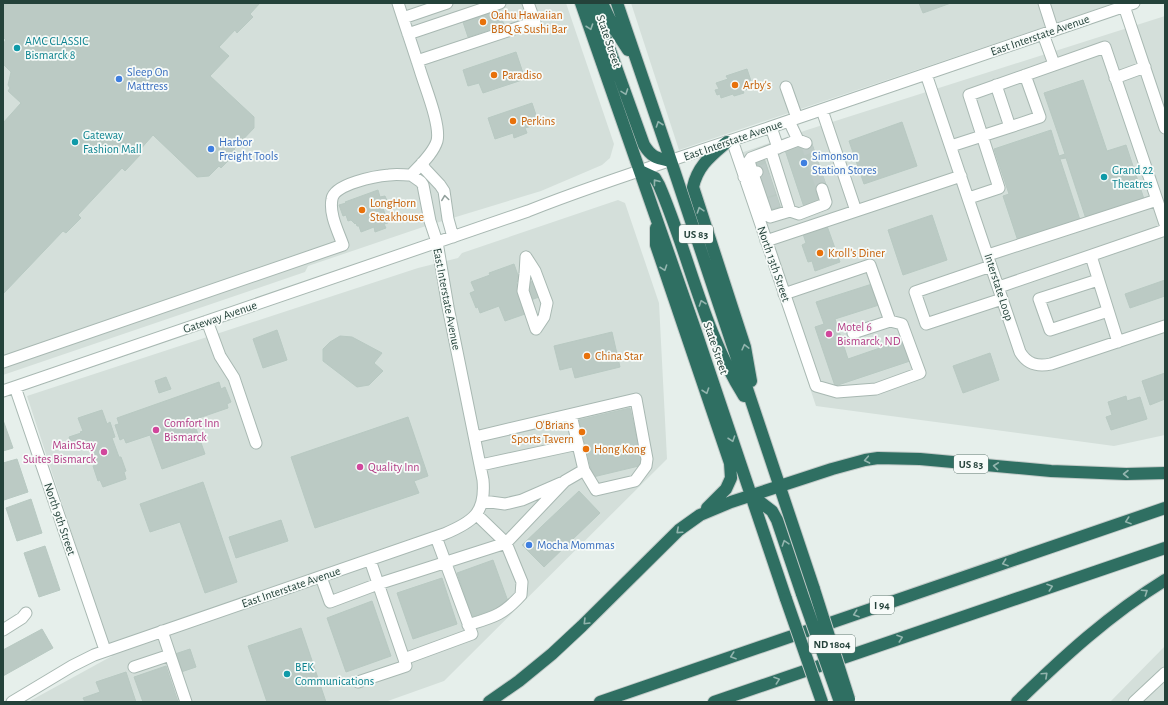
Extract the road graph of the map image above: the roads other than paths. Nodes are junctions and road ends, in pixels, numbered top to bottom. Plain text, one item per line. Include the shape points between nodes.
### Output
1 (398, 3) edge
2 (447, 3) edge
3 (500, 3) edge
4 (528, 3) edge
5 (581, 3) edge
6 (593, 3) edge
7 (602, 3) edge
8 (617, 3) edge
9 (1044, 3) edge
10 (1129, 5) edge
11 (403, 18) junction
12 (1048, 32) junction
13 (408, 34) junction
14 (417, 61) junction
15 (1054, 64) junction
16 (1145, 67) junction
17 (640, 70) junction
18 (926, 74) junction
19 (1025, 75) junction
20 (1115, 78) junction
21 (996, 85) junction
22 (786, 87) dead end
23 (822, 110) junction
24 (793, 119) junction
25 (772, 127) junction
26 (1010, 127) junction
27 (1165, 128) edge
28 (982, 135) junction
29 (729, 141) junction
30 (951, 146) junction
31 (775, 150) junction
32 (671, 160) junction
33 (422, 164) junction
34 (640, 171) junction
35 (411, 175) junction
36 (961, 176) junction
37 (765, 180) junction
38 (822, 189) tunnel mouth
39 (969, 198) junction
40 (1157, 200) junction
41 (774, 202) junction
42 (790, 211) junction
43 (856, 211) junction
44 (656, 216) junction
45 (1165, 224) edge
46 (1165, 230) edge
47 (453, 237) junction
48 (766, 241) junction
49 (437, 242) junction
50 (1091, 256) junction
51 (526, 258) joint
52 (990, 261) junction
53 (1098, 280) junction
54 (999, 287) junction
55 (784, 294) junction
56 (1002, 299) junction
57 (1108, 311) junction
58 (207, 321) junction
59 (890, 321) junction
60 (1165, 326) edge
61 (853, 333) dead end
62 (1118, 342) junction
63 (3, 362) edge
64 (15, 387) junction
65 (3, 391) edge
66 (756, 413) junction
67 (572, 414) junction
68 (475, 437) junction
69 (256, 443) dead end
70 (578, 444) junction
71 (481, 465) junction
72 (584, 470) junction
73 (1165, 473) edge
74 (565, 481) junction
75 (780, 485) junction
76 (751, 495) junction
77 (483, 501) junction
78 (1165, 508) edge
79 (476, 514) junction
80 (700, 515) junction
81 (436, 537) junction
82 (506, 543) junction
83 (1165, 548) edge
84 (370, 560) junction
85 (446, 562) junction
86 (321, 577) junction
87 (1165, 580) edge
88 (378, 584) junction
89 (794, 596) junction
90 (26, 613) dead end
91 (468, 626) junction
92 (3, 630) edge
93 (162, 631) junction
94 (105, 650) junction
95 (170, 655) junction
96 (404, 659) junction
97 (134, 667) dead end
98 (1165, 673) edge
99 (358, 682) dead end
100 (27, 698) edge
101 (846, 701) edge
102 (12, 702) edge
103 (186, 702) edge
104 (489, 702) edge
105 (600, 702) edge
106 (714, 702) edge
107 (822, 702) edge
108 (833, 702) edge
109 (1017, 702) edge
110 (1134, 702) edge

1 - 11 street
2 - 11 street
3 - 13 street
4 - 14 street via 535,22
5 -> 34 highway, State Street / US 83
6 -> 32 highway via 644,145 656,158
7 - 17 highway via 615,30
8 - 17 highway, State Street / US 83
9 - 12 street
10 - 12 street, East Interstate Avenue
10 - 16 street
11 - 13 street
12 - 15 street
12 - 18 street, East Interstate Avenue
13 - 14 street
14 - 33 street via 432,108 438,139
15 - 19 street
15 - 20 street via 1105,47
16 - 20 street
16 - 27 street
32 -> 17 highway, State Street / US 83
18 - 23 street, East Interstate Avenue
18 - 30 street, Interstate Loop
19 - 21 street
19 - 26 street via 1040,117
20 - 40 street
21 - 26 street
21 - 28 street via 969,95
22 - 24 street
23 - 24 street, East Interstate Avenue
23 - 43 street
24 - 25 street, East Interstate Avenue
24 - 31 street via 802,141
25 - 29 street, East Interstate Avenue
25 - 31 street
26 - 28 street
28 - 30 street
28 - 39 street via 999,188
29 - 32 street, East Interstate Avenue
29 - 37 street, North 13th Street
66 -> 29 highway via 745,347 693,186 695,175 702,165
30 - 36 street, Interstate Loop
31 - 37 street
31 - 37 street via 749,161
32 - 34 street, East Interstate Avenue
32 - 66 highway, State Street / US 83
33 - 35 street
47 -> 33 street via 444,190
34 - 44 highway, State Street / US 83
34 - 47 street, East Interstate Avenue
66 -> 34 highway via 741,390 711,330 659,185 655,178
35 - 49 street via 423,185
35 - 63 street via 367,178 337,190 332,198 332,213 343,244
36 - 39 street, Interstate Loop
36 - 43 street
37 - 41 street
37 - 41 street
37 - 48 street, North 13th Street
38 - 42 street via 825,204 799,214
39 - 52 street, Interstate Loop
40 - 45 street
40 - 52 street
41 - 42 street
41 - 42 street via 767,215 770,217
43 - 48 street
44 -> 76 highway, State Street / US 83
44 -> 80 highway via 656,245 730,463 731,478 726,489
46 - 50 street
47 - 49 street, East Interstate Avenue
48 - 55 street, North 13th Street
49 - 58 street, Gateway Avenue
49 - 68 street, East Interstate Avenue
50 - 53 street
50 - 54 street
51 - 51 street via 523,291 540,323 547,303 535,271
52 - 54 street, Interstate Loop
52 - 56 street via 915,292 926,324
53 - 57 street
53 - 57 street via 1039,299 1050,330
54 - 56 street, Interstate Loop
55 - 59 street via 870,265
55 - 59 street, North 13th Street via 816,386 837,392 876,390 920,373 902,324
56 - 62 street, Interstate Loop via 1020,352 1032,364 1051,364
57 - 62 street
58 - 64 street, Gateway Avenue
58 - 69 street via 220,356 234,378
59 - 61 street
60 - 62 street, Interstate Loop
64 - 65 street, Gateway Avenue
64 - 94 street, North 9th Street
66 - 75 highway, State Street / US 83
67 - 68 street
67 - 70 street
67 - 72 street via 636,400 647,459 646,466 635,481 596,490
68 - 71 street, East Interstate Avenue
70 - 71 street
70 - 72 street
71 - 77 street, East Interstate Avenue via 484,480
72 - 74 street
73 -> 75 highway, US 83 via 1052,471 891,458 865,460
74 - 77 street via 522,500 505,504
74 - 82 street
75 - 76 highway
75 - 101 highway, State Street / ND 1804, bridge via 814,589
76 - 80 highway
76 - 89 highway, State Street / US 83 via 762,527
89 -> 76 highway via 777,520 772,511
77 - 79 street, East Interstate Avenue
78 -> 105 highway, I 94
79 - 81 street, East Interstate Avenue via 464,525
79 - 82 street
80 -> 104 highway via 679,530 552,654
81 - 84 street, East Interstate Avenue
81 - 85 street
82 - 85 street
82 - 91 street via 522,582 522,596 496,617
106 -> 83 highway
84 - 86 street, East Interstate Avenue
84 - 88 street
85 - 88 street
85 - 91 street
86 - 88 street via 330,602
86 - 93 street, East Interstate Avenue
109 -> 87 highway via 1090,634 1130,602
88 - 96 street
89 - 101 highway, bridge
89 - 107 highway, State Street / US 83, bridge
89 - 108 highway
90 - 92 street
91 - 96 street via 472,634
93 - 94 street, East Interstate Avenue
93 - 95 street
94 - 100 street, East Interstate Avenue via 72,666
95 - 97 street
95 - 103 street
96 - 99 street via 406,666
98 - 110 street
100 - 102 street, East Interstate Avenue

